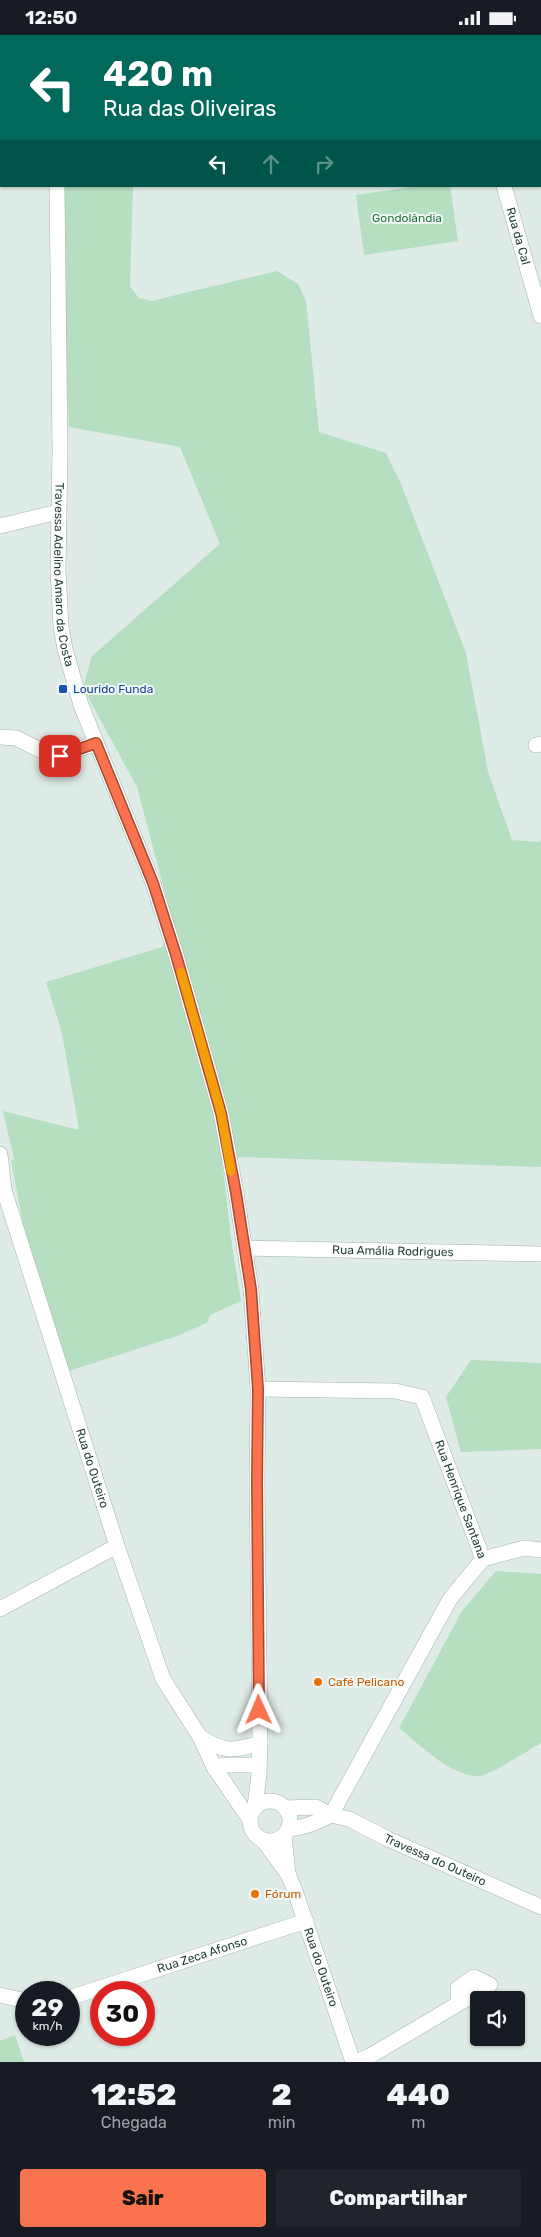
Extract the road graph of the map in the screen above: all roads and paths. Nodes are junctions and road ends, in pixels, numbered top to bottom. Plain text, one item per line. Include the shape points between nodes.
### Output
1 (57, 187) edge
2 (504, 187) edge
3 (541, 317) edge
4 (58, 512) junction
5 (0, 526) edge
6 (0, 737) edge
7 (96, 743) junction
8 (0, 1154) edge
9 (2, 1191) edge
10 (244, 1248) junction
11 (541, 1254) edge
12 (258, 1389) junction
13 (117, 1546) junction
14 (541, 1550) edge
15 (483, 1559) junction
16 (0, 1609) edge
17 (200, 1737) junction
18 (260, 1743) junction
19 (214, 1767) junction
20 (259, 1770) junction
21 (279, 1805) junction
22 (252, 1814) junction
23 (331, 1815) junction
24 (286, 1832) junction
25 (263, 1840) junction
26 (288, 1873) junction
27 (541, 1907) edge
28 (306, 1921) junction
29 (80, 1994) edge
30 (0, 1995) edge
31 (15, 1998) edge
32 (458, 2003) dead end
33 (354, 2062) edge

1 - 4 street, Travessa Adelino Amaro da Costa
2 - 3 street, Rua da Cal
4 - 5 street
4 - 7 street, Travessa Adelino Amaro da Costa via 58,570 65,649
6 - 7 street via 16,738 60,756
7 - 10 street, Travessa Adelino Amaro da Costa via 153,883 176,955 221,1113
8 - 9 street, Rua do Outeiro
9 - 13 street, Rua do Outeiro
10 - 11 street, Rua Amália Rodrigues
10 - 12 street, Travessa Adelino Amaro da Costa via 251,1289
12 - 15 street, Rua Henrique Santana via 395,1391 422,1397
12 - 18 street, Travessa Adelino Amaro da Costa
13 - 16 street
13 - 17 street, Rua do Outeiro via 163,1679
14 - 15 street via 524,1548
15 - 23 street, Rua Henrique Santana via 450,1599
17 - 18 street, Rua do Outeiro via 219,1749
17 - 19 street, Rua do Outeiro
18 - 20 street, Travessa Adelino Amaro da Costa
19 - 20 street via 226,1765
19 - 22 street, Rua do Outeiro
20 - 21 street
20 - 22 street, Travessa Adelino Amaro da Costa
21 - 22 street via 260,1803
21 - 23 street, Travessa do Outeiro via 316,1807
21 - 24 street via 290,1820
22 - 25 street via 253,1832
23 - 24 street
23 - 27 street, Travessa do Outeiro via 349,1819
24 - 25 street via 276,1840
24 - 26 street, Rua do Outeiro
25 - 26 street, Rua do Outeiro
26 - 28 street, Rua do Outeiro
28 - 29 street, Rua Zeca Afonso
28 - 33 street, Rua do Outeiro
30 - 31 street
32 - 33 street via 370,2056

